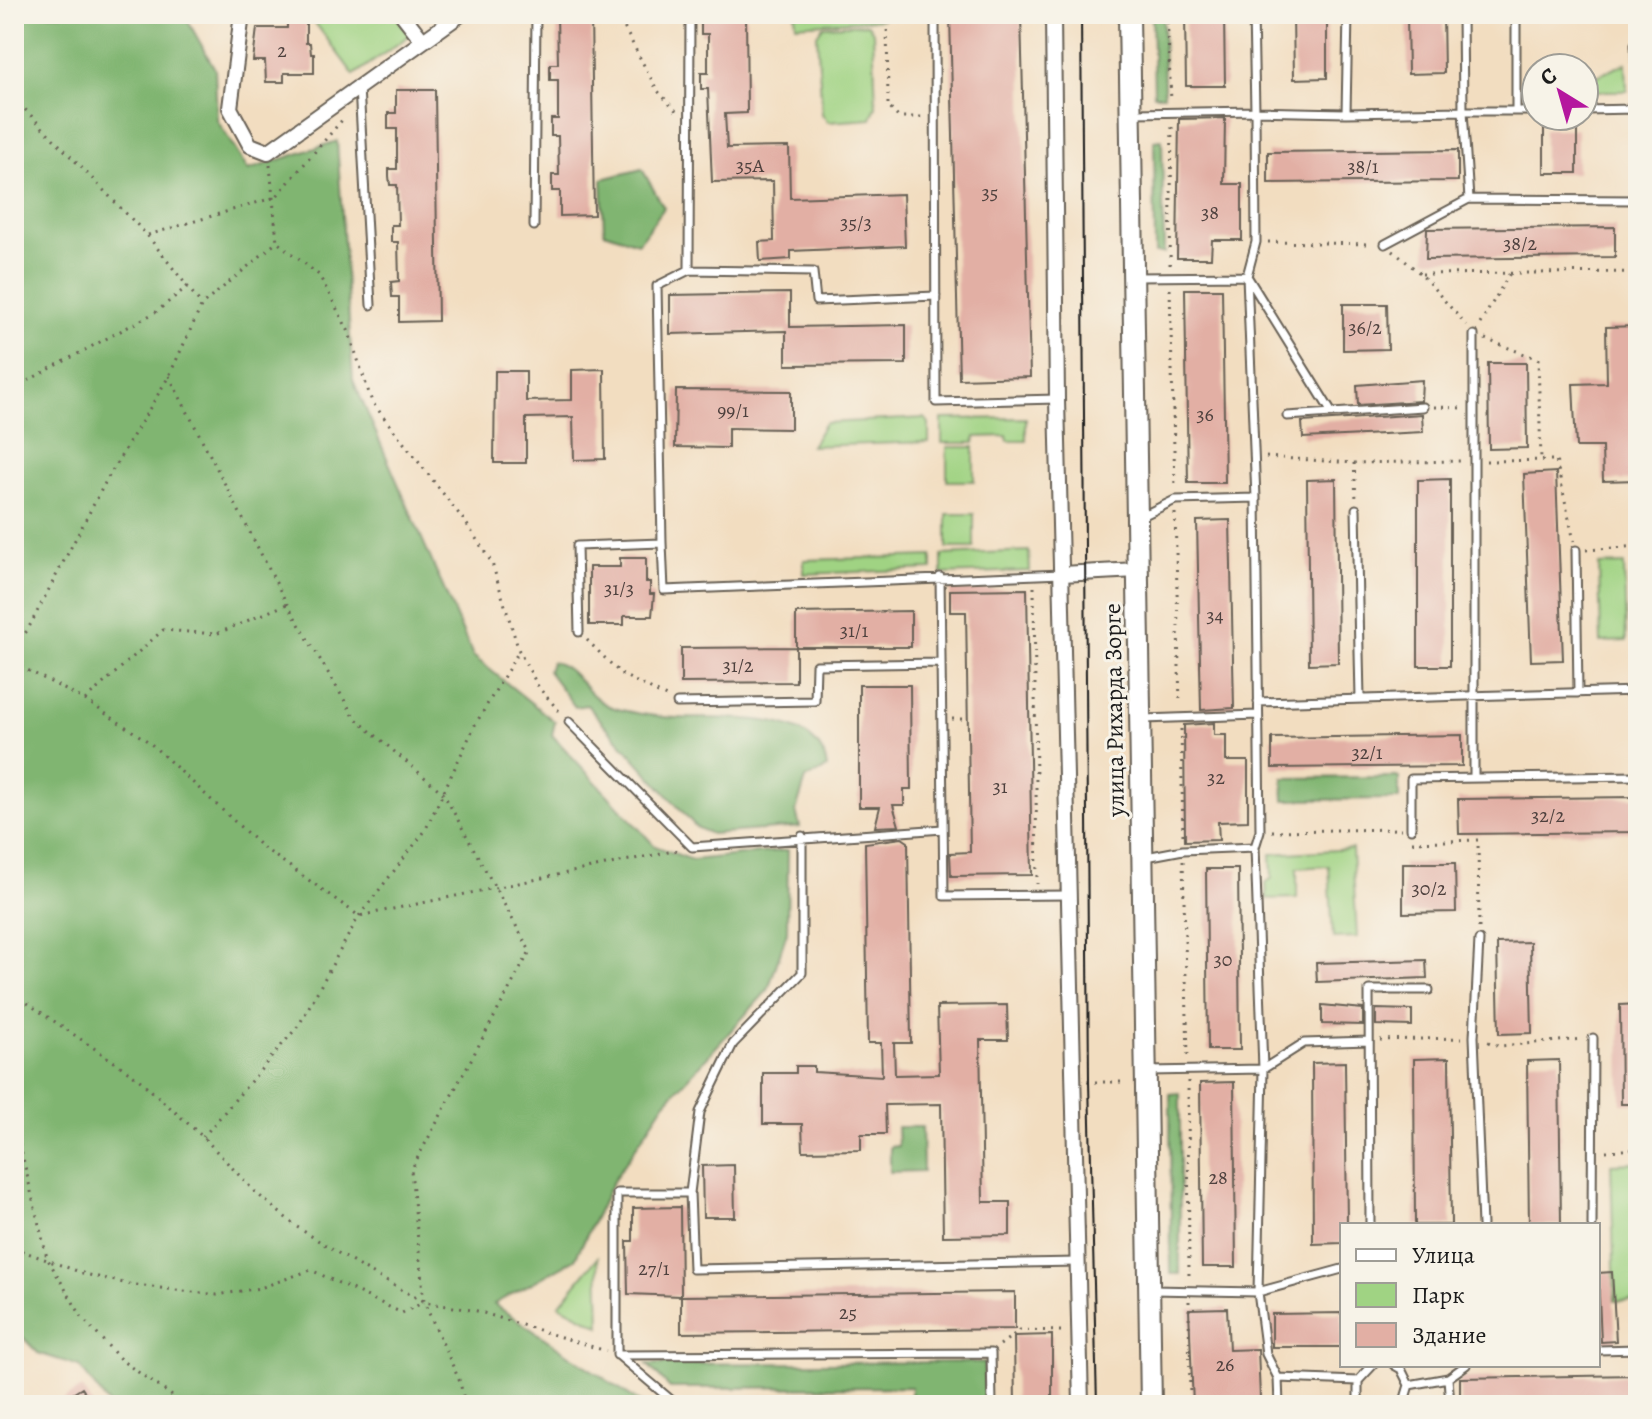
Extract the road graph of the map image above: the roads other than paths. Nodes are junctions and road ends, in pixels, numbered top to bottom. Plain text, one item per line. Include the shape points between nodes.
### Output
1 (242, 14) edge
2 (402, 14) edge
3 (461, 14) edge
4 (536, 14) edge
5 (690, 14) edge
6 (935, 14) edge
7 (1053, 14) edge
8 (1129, 14) edge
9 (1253, 14) edge
10 (1348, 14) edge
11 (1462, 14) edge
12 (1516, 14) edge
13 (423, 41) junction
14 (1635, 44) dead end
15 (359, 87) junction
16 (1636, 109) junction
17 (1600, 110) edge
18 (1255, 111) junction
19 (1463, 111) junction
20 (1516, 111) junction
21 (1520, 111) edge
22 (1130, 113) junction
23 (1346, 113) junction
24 (1638, 172) edge
25 (1469, 199) junction
26 (1638, 200) edge
27 (534, 226) dead end
28 (1385, 244) road end
29 (689, 270) junction
30 (1247, 276) junction
31 (1133, 277) junction
32 (936, 296) junction
33 (371, 305) dead end
34 (1474, 335) road end
35 (1057, 399) junction
36 (1423, 407) road end
37 (1332, 413) junction
38 (1287, 416) dead end
39 (1256, 498) junction
40 (1356, 509) road end
41 (1137, 518) junction
42 (662, 543) junction
43 (1576, 550) dead end
44 (1137, 570) junction
45 (1062, 574) junction
46 (940, 577) junction
47 (579, 632) road end
48 (941, 663) junction
49 (1638, 691) edge
50 (1578, 693) junction
51 (1473, 696) junction
52 (1360, 699) junction
53 (1258, 702) junction
54 (677, 703) road end
55 (1258, 715) junction
56 (1139, 719) junction
57 (569, 722) road end
58 (1638, 776) edge
59 (1474, 777) junction
60 (943, 829) junction
61 (1411, 829) road end
62 (802, 836) junction
63 (1255, 847) junction
64 (1142, 858) junction
65 (1070, 895) junction
66 (1479, 940) road end
67 (1429, 990) dead end
68 (1593, 1038) dead end
69 (1369, 1041) junction
70 (1263, 1069) junction
71 (1146, 1076) junction
72 (690, 1193) junction
73 (1370, 1223) edge
74 (1482, 1223) edge
75 (1592, 1223) edge
76 (1079, 1262) junction
77 (1340, 1270) edge
78 (1149, 1290) junction
79 (1258, 1292) junction
80 (1638, 1349) edge
81 (1600, 1350) edge
82 (617, 1355) junction
83 (1371, 1367) edge
84 (1396, 1367) edge
85 (1463, 1367) edge
86 (1278, 1378) junction
87 (1448, 1378) junction
88 (1358, 1381) junction
89 (1409, 1385) junction
90 (677, 1405) edge
91 (992, 1405) edge
92 (1081, 1405) edge
93 (1151, 1405) edge
94 (1279, 1405) edge
95 (1363, 1405) edge
96 (1403, 1405) edge
97 (1450, 1405) edge

1 - 15 street via 230,108 250,145 268,152
2 - 13 street
3 - 13 street
4 - 27 lane
5 - 29 lane
6 - 32 lane
7 - 35 street
8 - 22 main road, улица Рихарда Зорге
9 - 18 lane
10 - 23 lane
11 - 19 lane
12 - 20 lane
13 - 15 street
14 - 16 lane
15 - 33 lane
16 - 17 lane
16 - 24 lane
18 - 22 lane
18 - 23 lane
18 - 30 lane via 1256,242
19 - 20 lane
19 - 23 lane
19 - 25 lane
20 - 21 lane
22 - 31 main road, улица Рихарда Зорге
25 - 26 lane
25 - 28 lane
29 - 32 lane via 813,272 816,301
29 - 42 lane via 657,286
30 - 31 lane
30 - 37 lane
30 - 39 lane
31 - 41 main road, улица Рихарда Зорге
32 - 35 lane via 936,402
34 - 51 lane
35 - 45 street
36 - 37 lane
37 - 38 lane
39 - 41 lane via 1175,500
39 - 53 lane
40 - 52 lane
41 - 44 main road, улица Рихарда Зорге
42 - 46 lane via 664,590
42 - 47 lane via 577,546
43 - 50 lane
44 - 45 street
44 - 56 main road, улица Рихарда Зорге
45 - 46 lane
45 - 65 street
46 - 48 lane
48 - 54 lane via 816,665 815,701
48 - 60 lane
49 - 50 lane
50 - 51 lane
51 - 52 lane
51 - 59 lane
52 - 53 lane
53 - 55 lane
55 - 56 lane
55 - 63 lane via 1260,831
56 - 64 main road, улица Рихарда Зорге
57 - 62 lane via 692,847
58 - 59 lane
59 - 61 lane via 1411,779
60 - 62 lane
60 - 65 lane via 944,896
62 - 72 lane via 802,973 733,1044 700,1112
63 - 64 lane
63 - 70 lane
64 - 71 main road, улица Рихарда Зорге
65 - 76 street
66 - 74 lane via 1474,1037
67 - 69 lane via 1369,990
68 - 75 lane
69 - 70 lane via 1304,1043
69 - 73 lane
70 - 71 lane
70 - 79 lane
71 - 78 main road, улица Рихарда Зорге
72 - 76 lane via 693,1269
72 - 82 lane via 617,1193
76 - 92 street
77 - 79 lane
78 - 79 lane
78 - 93 main road, улица Рихарда Зорге
79 - 86 lane via 1266,1354
80 - 81 lane
82 - 90 lane
82 - 91 lane via 991,1353
83 - 88 lane
84 - 89 lane
85 - 87 lane
86 - 88 lane
86 - 94 lane
87 - 89 lane
87 - 97 lane
88 - 95 lane
89 - 96 lane

